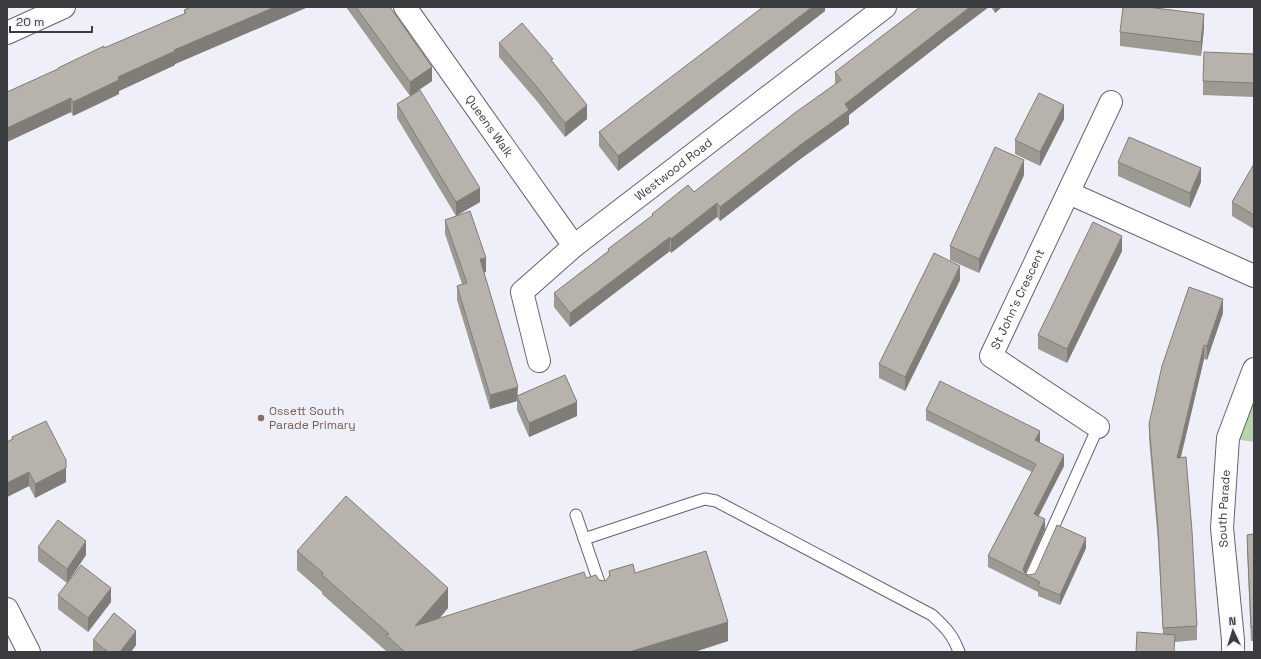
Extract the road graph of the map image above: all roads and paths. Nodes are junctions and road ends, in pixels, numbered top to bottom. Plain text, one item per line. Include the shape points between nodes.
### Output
1 (64, 7) edge
2 (405, 7) edge
3 (885, 7) edge
4 (7, 33) edge
5 (1111, 102) dead end
6 (1069, 193) junction
7 (574, 246) junction
8 (1254, 276) edge
9 (540, 361) dead end
10 (1254, 369) edge
11 (1098, 428) joint
12 (576, 515) dead end
13 (584, 539) junction
14 (1030, 579) edge
15 (603, 594) edge
16 (7, 609) edge
17 (29, 652) edge
18 (960, 652) edge
19 (1233, 652) edge

1 - 4 street
2 - 7 street, Queens Walk
3 - 7 street, Westwood Road
5 - 6 street, St John's Crescent
6 - 8 street
6 - 11 street, St John's Crescent via 991,356
7 - 9 street, Westwood Road via 522,292
10 - 19 street, South Parade via 1228,438 1222,528
11 - 14 lane
12 - 13 lane
13 - 15 lane
13 - 18 lane via 705,499 716,501 932,615 948,630
16 - 17 street

